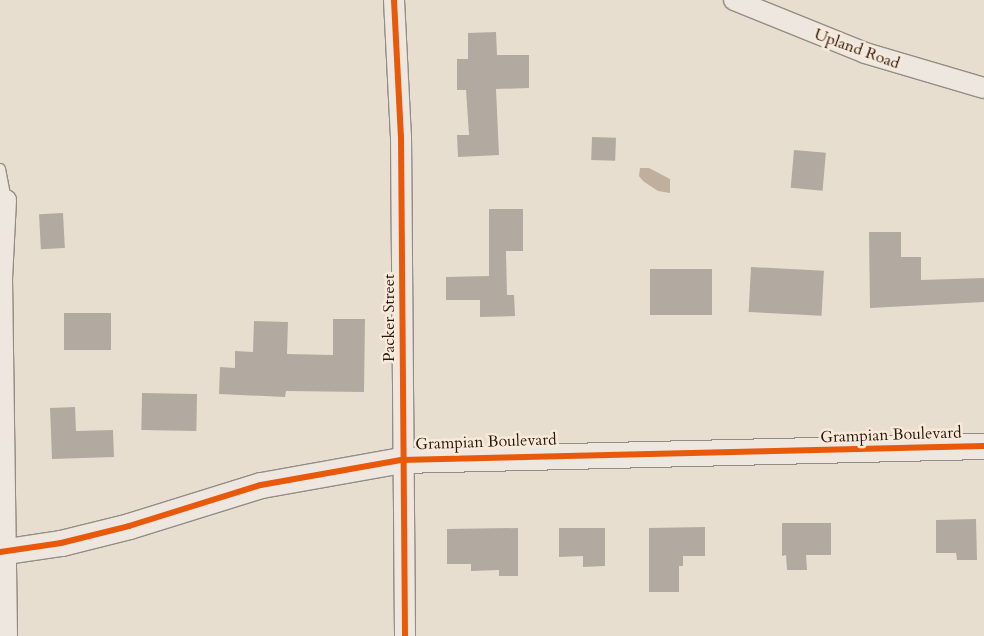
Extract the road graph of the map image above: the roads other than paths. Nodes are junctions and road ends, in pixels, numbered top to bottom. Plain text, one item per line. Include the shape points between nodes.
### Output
1 (394, 0) edge
2 (734, 0) edge
3 (984, 88) edge
4 (0, 169) edge
5 (6, 200) joint
6 (1, 279) edge
7 (984, 446) edge
8 (401, 460) junction
9 (3, 552) edge
10 (7, 636) edge
11 (405, 636) edge

1 - 8 street, Packer Street via 402,136
2 - 3 street, Upland Road via 865,53
4 - 5 lane
5 - 6 street
6 - 9 street
7 - 8 street, Grampian Boulevard
8 - 9 street, Grampian Boulevard via 261,485 129,526
8 - 11 street, Packer Street
9 - 10 street

